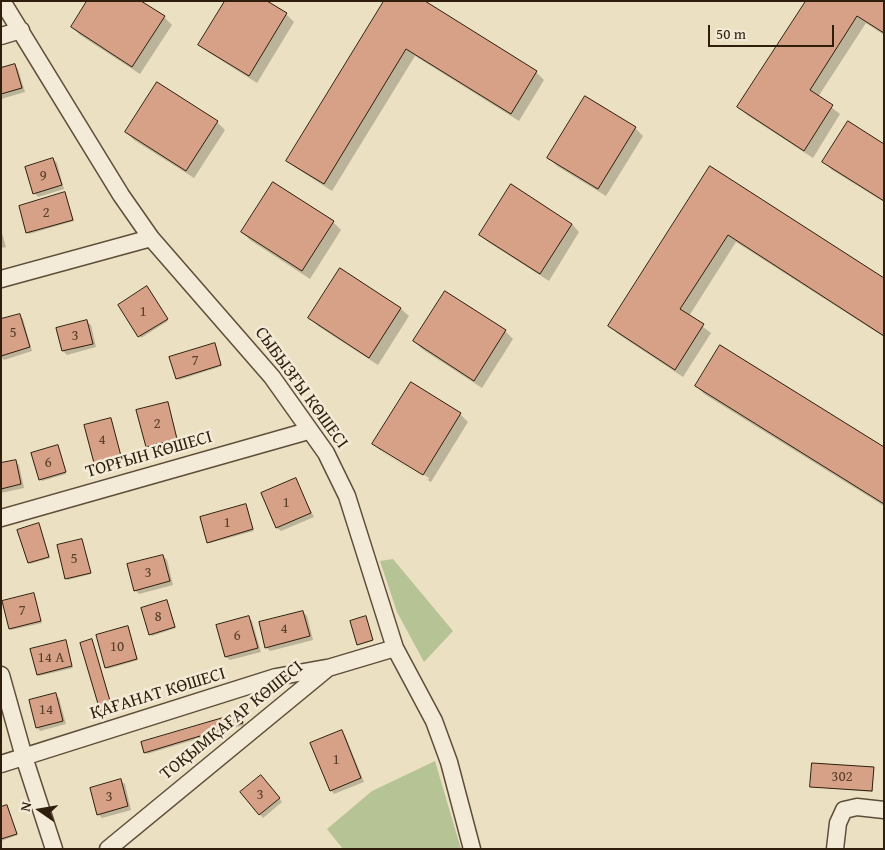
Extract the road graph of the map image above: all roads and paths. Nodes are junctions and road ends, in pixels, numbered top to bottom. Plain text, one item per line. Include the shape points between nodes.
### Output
1 (2, 1) edge
2 (21, 30) junction
3 (1, 36) edge
4 (151, 238) junction
5 (1, 280) edge
6 (308, 431) junction
7 (1, 518) edge
8 (395, 648) junction
9 (328, 668) junction
10 (1, 675) edge
11 (24, 757) junction
12 (1, 764) edge
13 (884, 810) edge
14 (54, 849) edge
15 (108, 849) edge
16 (472, 849) edge
17 (835, 849) edge

1 - 2 street, СЫБЫЗҒЫ КӨШЕСІ
2 - 3 street
2 - 4 street, СЫБЫЗҒЫ КӨШЕСІ via 121,195
4 - 5 street
4 - 6 street, СЫБЫЗҒЫ КӨШЕСІ via 272,377
6 - 7 street, ТОРҒЫН КӨШЕСІ
6 - 8 street, СЫБЫЗҒЫ КӨШЕСІ via 326,453 347,496
8 - 9 street, ТОҚЫМҚАҒАР КӨШЕСІ
8 - 16 street, СЫБЫЗҒЫ КӨШЕСІ via 434,721 449,762
9 - 11 street, ҚАҒАНАТ КӨШЕСІ via 276,677
9 - 15 street, ТОҚЫМҚАҒАР КӨШЕСІ
10 - 11 street
11 - 12 street, ҚАҒАНАТ КӨШЕСІ
11 - 14 street
13 - 17 street via 857,807 844,810 838,823

